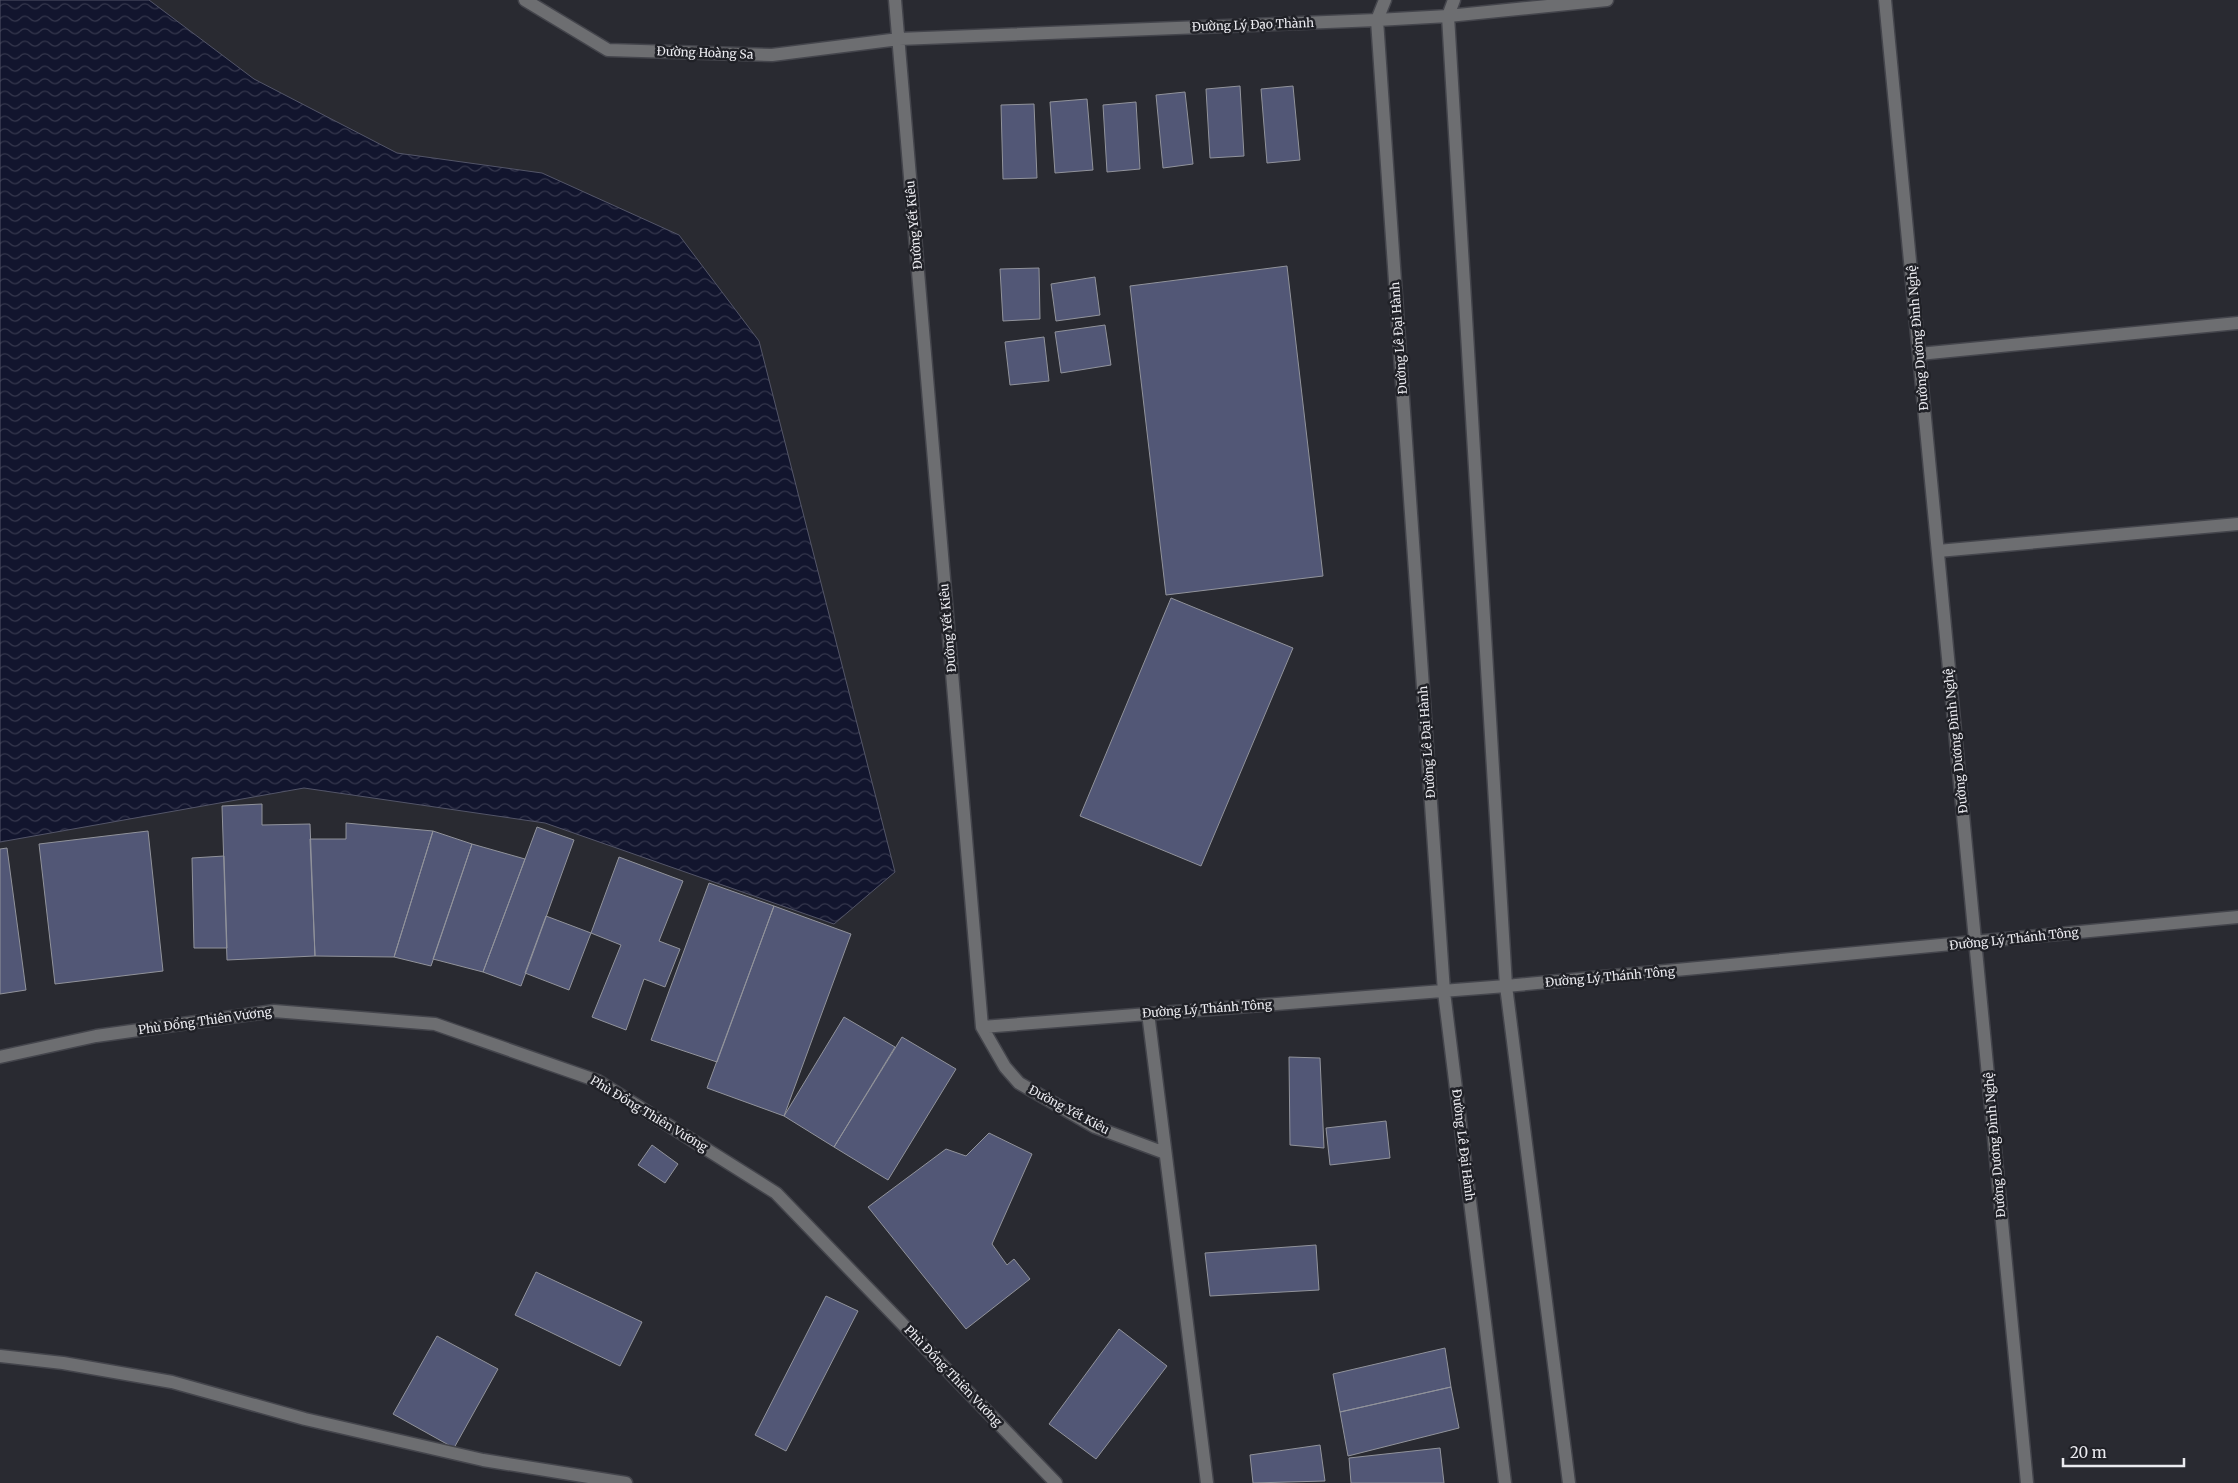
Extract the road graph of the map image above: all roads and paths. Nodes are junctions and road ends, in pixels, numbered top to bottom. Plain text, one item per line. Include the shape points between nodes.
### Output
1 (525, 0) edge
2 (895, 0) edge
3 (1385, 0) edge
4 (1454, 0) edge
5 (1607, 0) edge
6 (1885, 0) edge
7 (1448, 16) junction
8 (1377, 20) junction
9 (898, 40) junction
10 (2238, 323) edge
11 (1919, 354) junction
12 (2238, 524) edge
13 (1938, 551) junction
14 (2238, 917) edge
15 (1976, 943) junction
16 (1506, 986) junction
17 (1444, 992) junction
18 (1148, 1013) junction
19 (982, 1027) junction
20 (0, 1057) edge
21 (1165, 1153) junction
22 (0, 1356) edge
23 (626, 1483) edge
24 (1056, 1483) edge
25 (1207, 1483) edge
26 (1505, 1483) edge
27 (1569, 1483) edge
28 (2028, 1483) edge

1 - 9 street, Đường Hoàng Sa via 608,50 772,55
2 - 9 street, Đường Yết Kiêu
3 - 8 street, Đường Lê Đại Hành
4 - 7 street
5 - 7 street, Đường Lý Đạo Thành
6 - 11 street, Đường Dương Đình Nghệ
7 - 8 street, Đường Lý Đạo Thành
7 - 16 street
8 - 9 street, Đường Lý Đạo Thành
8 - 17 street, Đường Lê Đại Hành
9 - 19 street, Đường Yết Kiêu
10 - 11 street
11 - 13 street, Đường Dương Đình Nghệ
12 - 13 street
13 - 15 street, Đường Dương Đình Nghệ
14 - 15 street, Đường Lý Thánh Tông
15 - 16 street, Đường Lý Thánh Tông
15 - 28 street, Đường Dương Đình Nghệ
16 - 17 street, Đường Lý Thánh Tông
16 - 27 street
17 - 18 street, Đường Lý Thánh Tông
17 - 26 street, Đường Lê Đại Hành
18 - 19 street, Đường Lý Thánh Tông
18 - 21 street
19 - 21 street, Đường Yết Kiêu via 1018,1083 1095,1127
20 - 24 street, Phù Đổng Thiên Vương via 96,1036 274,1011 434,1024 598,1081 776,1193
21 - 25 street
22 - 23 street via 172,1382 305,1419 483,1460

